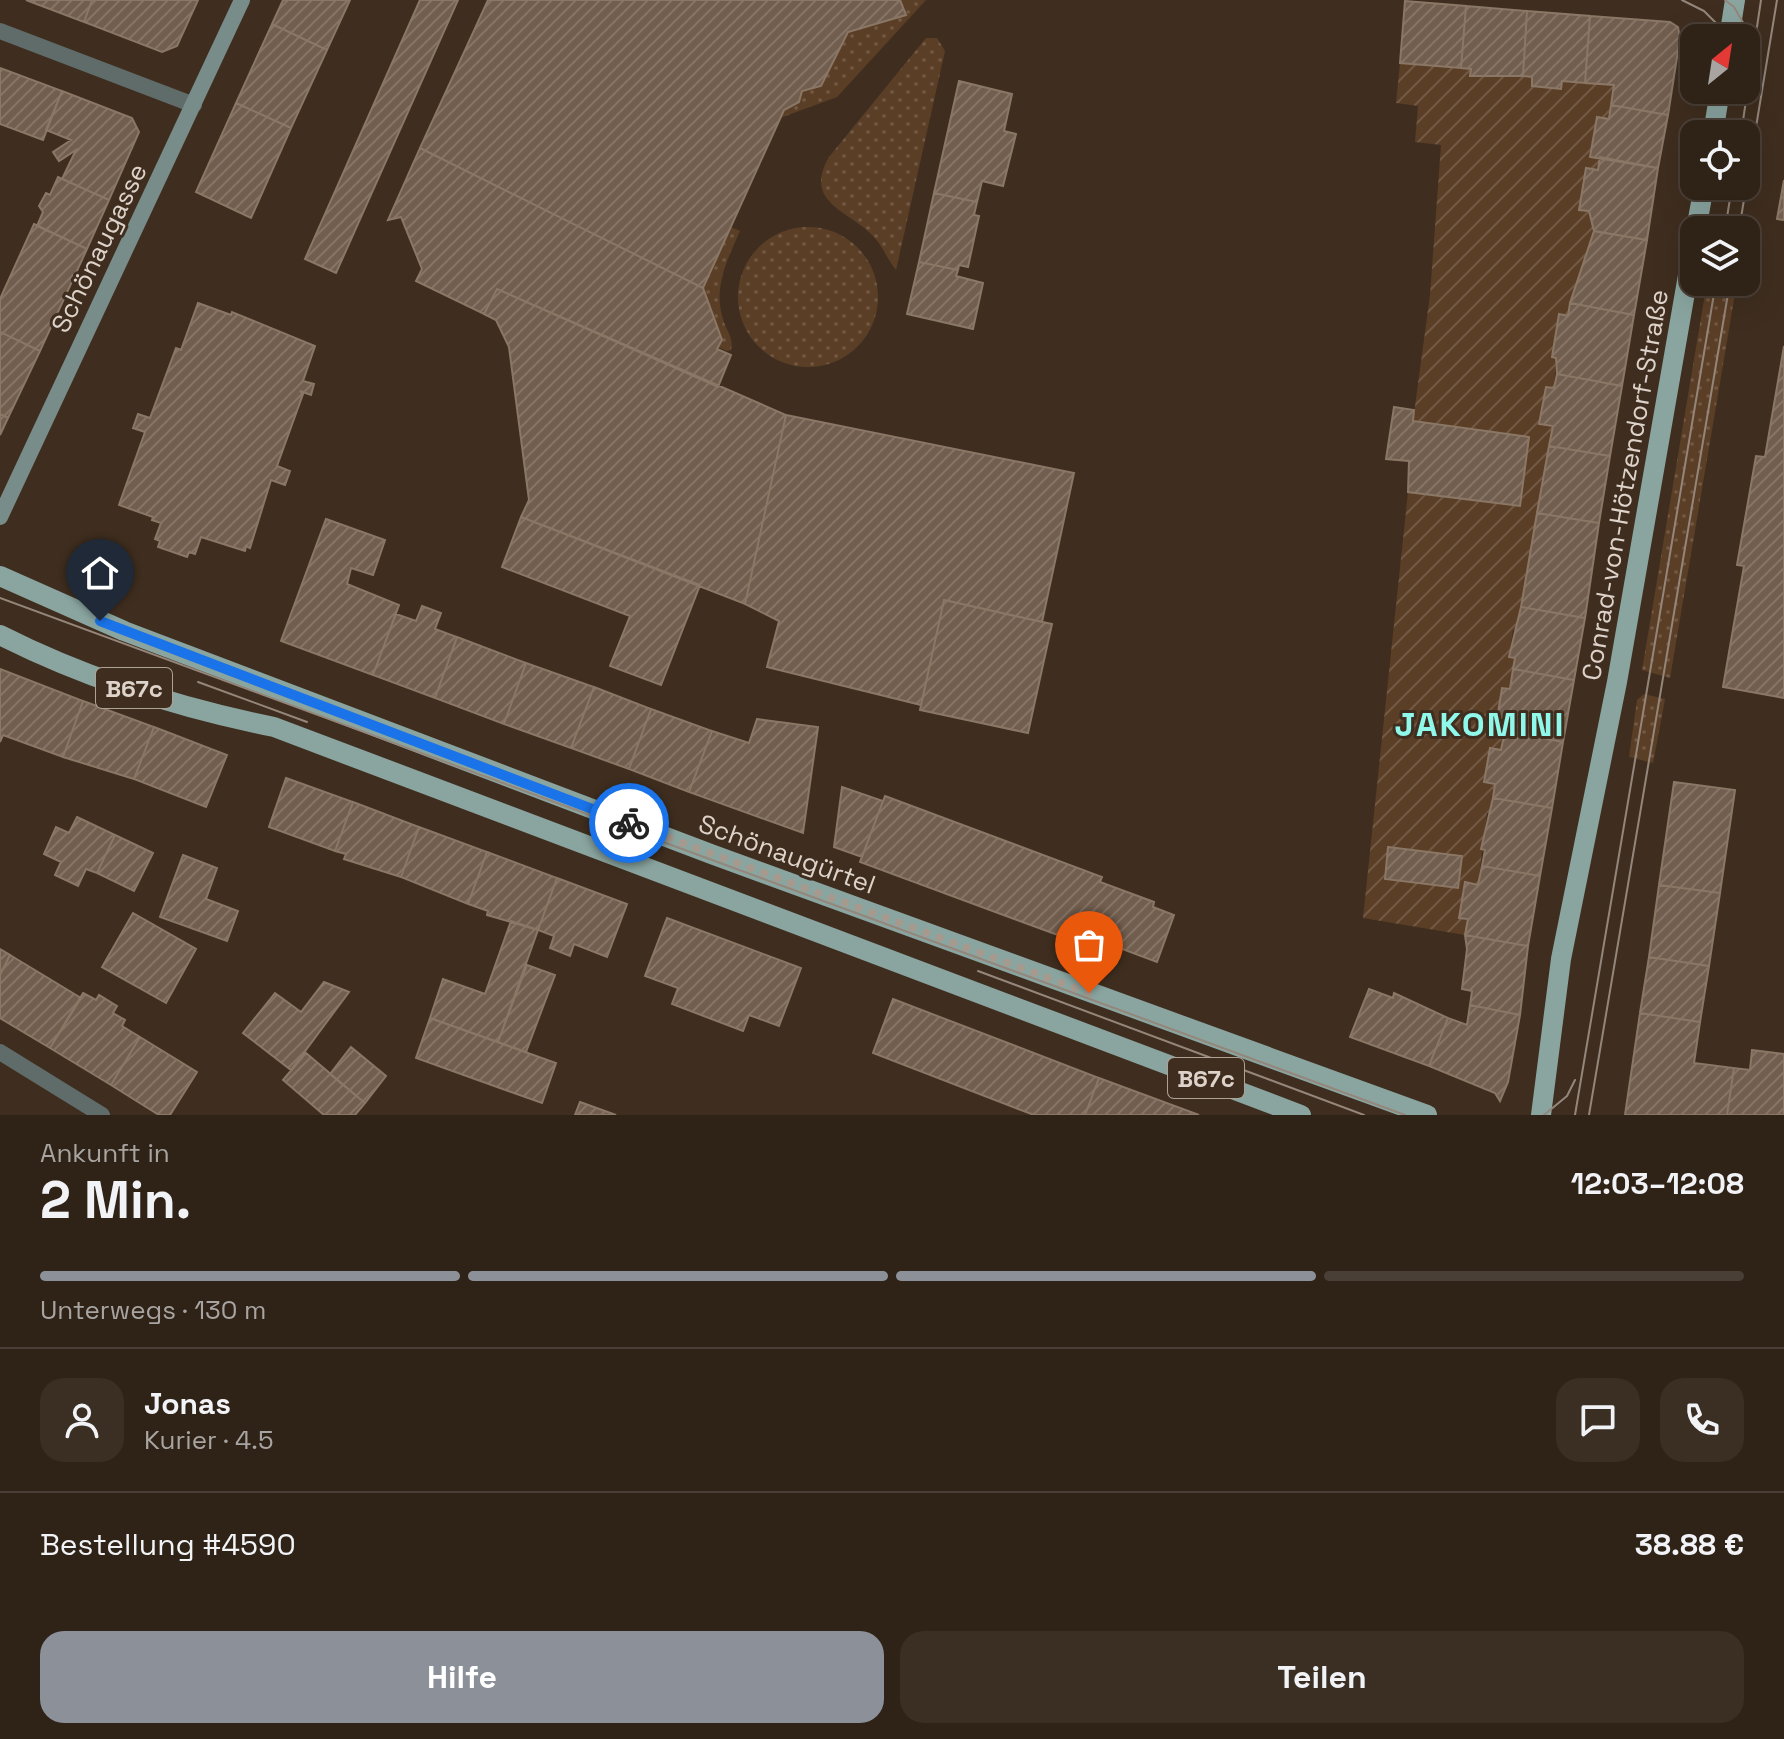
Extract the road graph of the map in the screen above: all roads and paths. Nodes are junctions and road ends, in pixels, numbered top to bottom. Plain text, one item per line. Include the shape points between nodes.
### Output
1 (242, 0) edge
2 (1735, 0) edge
3 (1731, 24) edge
4 (0, 31) edge
5 (194, 105) junction
6 (1684, 296) edge
7 (0, 517) edge
8 (0, 576) edge
9 (0, 635) edge
10 (0, 1052) edge
11 (102, 1115) edge
12 (1301, 1115) edge
13 (1427, 1115) edge
14 (1541, 1115) edge

1 - 5 main road, Schönaugasse
2 - 3 main road
4 - 5 street
5 - 7 main road, Schönaugasse
6 - 14 main road, Conrad-von-Hötzendorf-Straße via 1617,682 1561,959
8 - 13 main road, Schönaugürtel / B67c via 124,631 696,848
9 - 12 main road, B67c via 183,705 274,727
10 - 11 street

